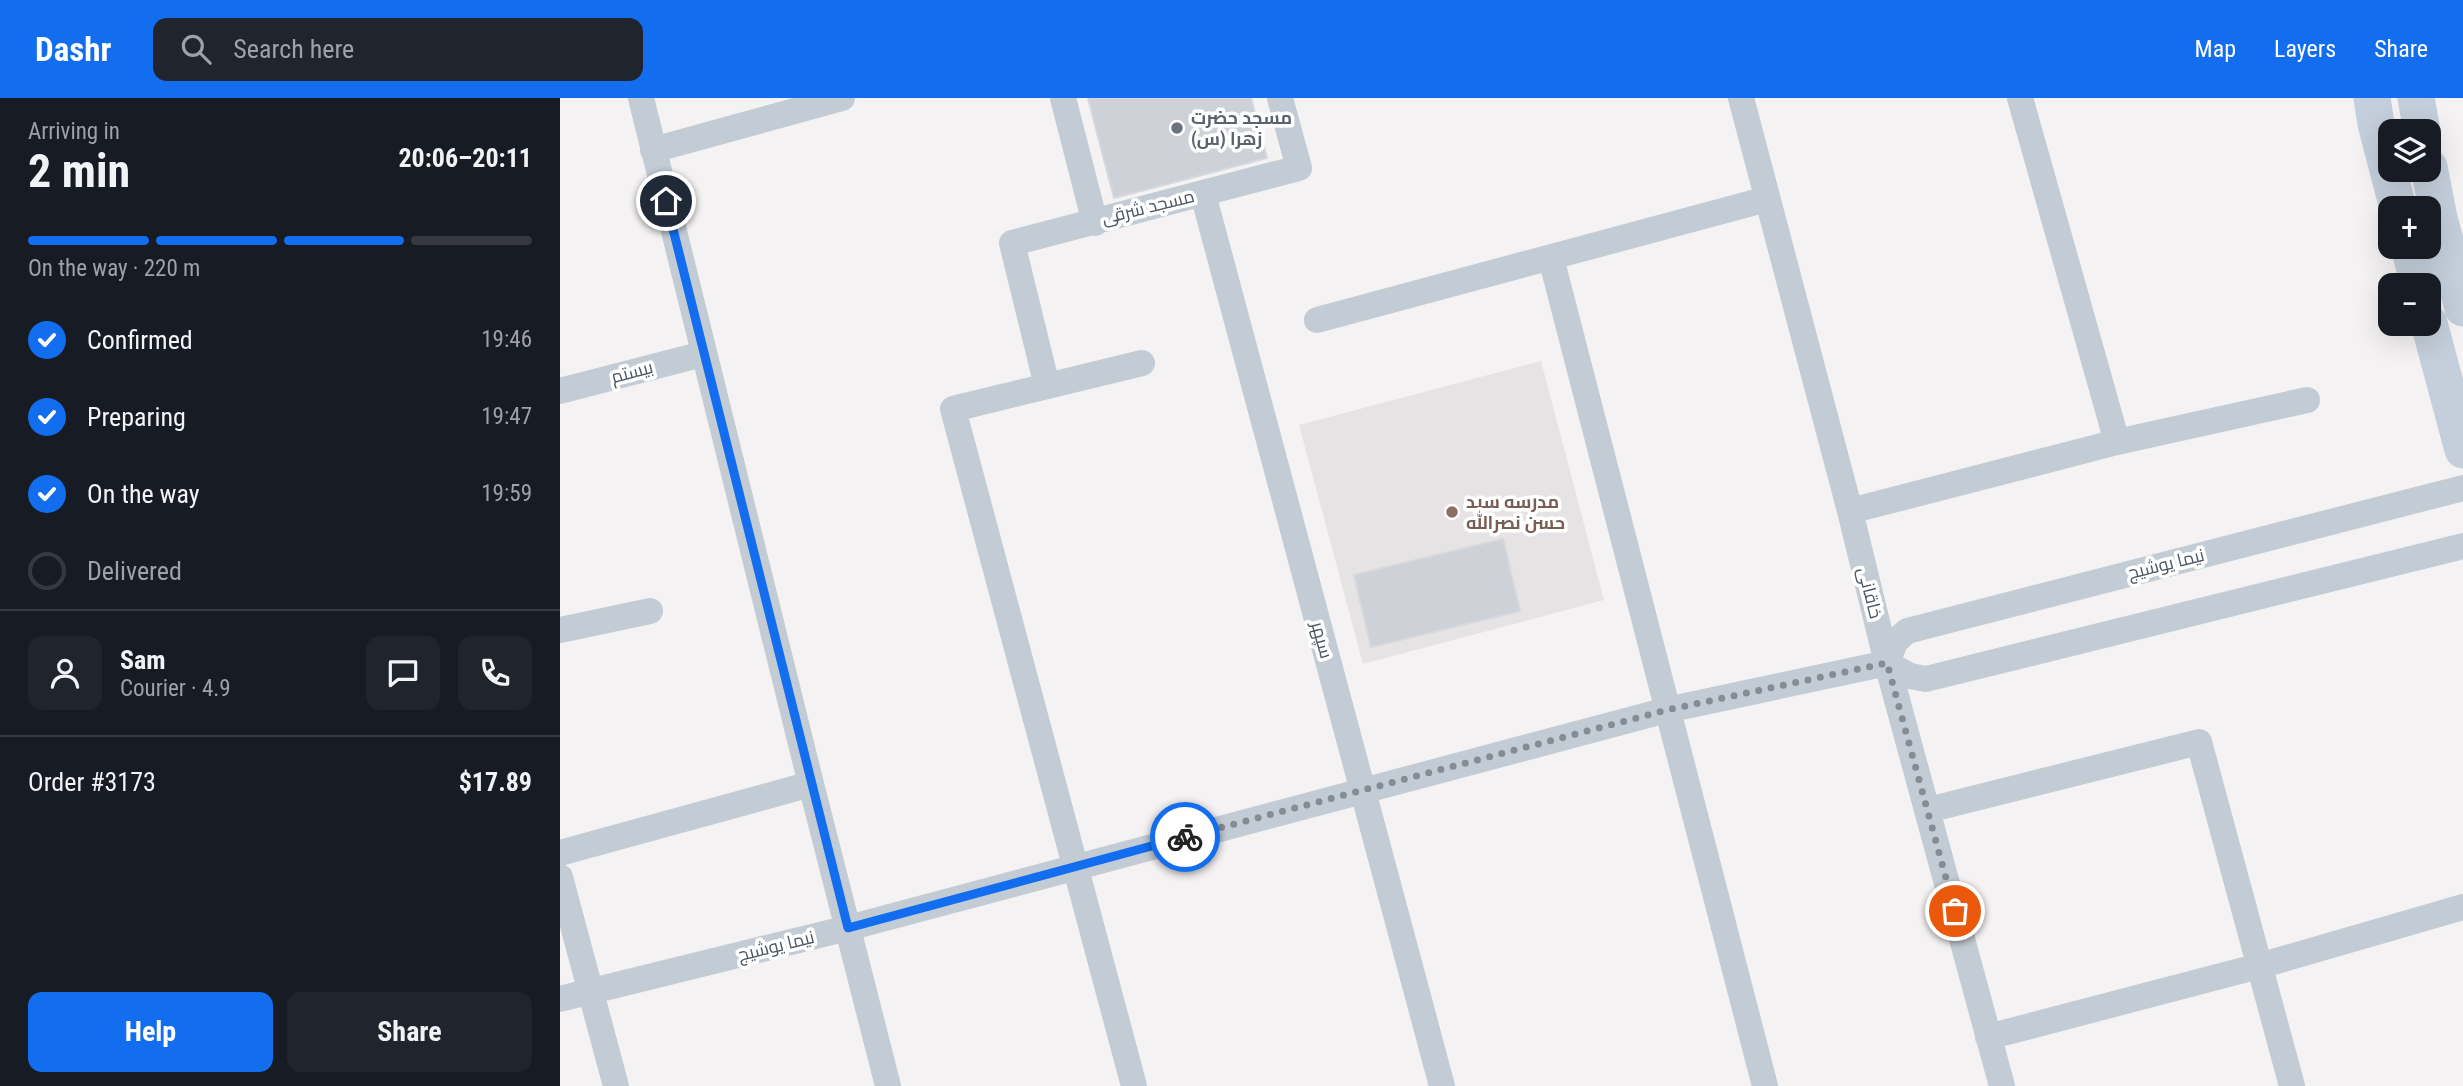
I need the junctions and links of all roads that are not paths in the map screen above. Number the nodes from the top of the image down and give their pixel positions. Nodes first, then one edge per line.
1 (641, 98) edge
2 (842, 98) edge
3 (1063, 98) edge
4 (1280, 98) edge
5 (1741, 98) edge
6 (2020, 98) edge
7 (2372, 98) edge
8 (2416, 98) edge
9 (2420, 119) edge
10 (653, 150) junction
11 (2432, 182) edge
12 (1203, 194) junction
13 (2396, 196) edge
14 (1768, 199) junction
15 (1095, 223) junction
16 (1551, 258) junction
17 (2463, 308) edge
18 (1317, 320) dead end
19 (2432, 336) edge
20 (703, 354) junction
21 (1142, 363) dead end
22 (1048, 386) junction
23 (560, 391) edge
24 (2307, 400) dead end
25 (2117, 442) junction
26 (2463, 450) edge
27 (2463, 488) edge
28 (1850, 511) junction
29 (2463, 546) edge
30 (650, 611) dead end
31 (560, 630) edge
32 (1887, 663) junction
33 (1667, 710) junction
34 (811, 784) junction
35 (1363, 790) junction
36 (1928, 810) junction
37 (560, 853) edge
38 (1075, 866) junction
39 (560, 877) edge
40 (2463, 907) edge
41 (848, 928) junction
42 (2259, 966) junction
43 (592, 992) junction
44 (560, 999) edge
45 (1988, 1037) junction
46 (616, 1086) edge
47 (888, 1086) edge
48 (1134, 1086) edge
49 (1442, 1086) edge
50 (1765, 1086) edge
51 (2003, 1086) edge
52 (2292, 1086) edge

1 - 10 street
2 - 10 street
3 - 15 street, مسجد شرقی
4 - 12 street, مسجد شرقی
5 - 14 street, خاقانی
6 - 25 street
7 - 13 main road
8 - 9 main road
10 - 20 street
11 - 17 main road
12 - 15 street, مسجد شرقی
12 - 35 street, سپهر
14 - 16 street
14 - 28 street, خاقانی
15 - 22 street
16 - 18 street
16 - 33 street
19 - 26 main road
20 - 23 street, بیستم
20 - 34 street
21 - 22 street
22 - 38 street
24 - 25 street
25 - 28 street
27 - 32 street, نیما یوشیج
28 - 32 street, خاقانی
29 - 32 street
30 - 31 street
32 - 33 street, نیما یوشیج
32 - 36 street, خاقانی
33 - 35 street, نیما یوشیج
33 - 50 street
34 - 37 street
34 - 41 street
35 - 38 street, نیما یوشیج
35 - 49 street, سپهر
36 - 42 street
36 - 45 street, خاقانی
38 - 41 street, نیما یوشیج
38 - 48 street
39 - 43 street
40 - 42 street
41 - 43 street, نیما یوشیج
41 - 47 street
42 - 45 street
42 - 52 street
43 - 44 street, نیما یوشیج
43 - 46 street
45 - 51 street, خاقانی

